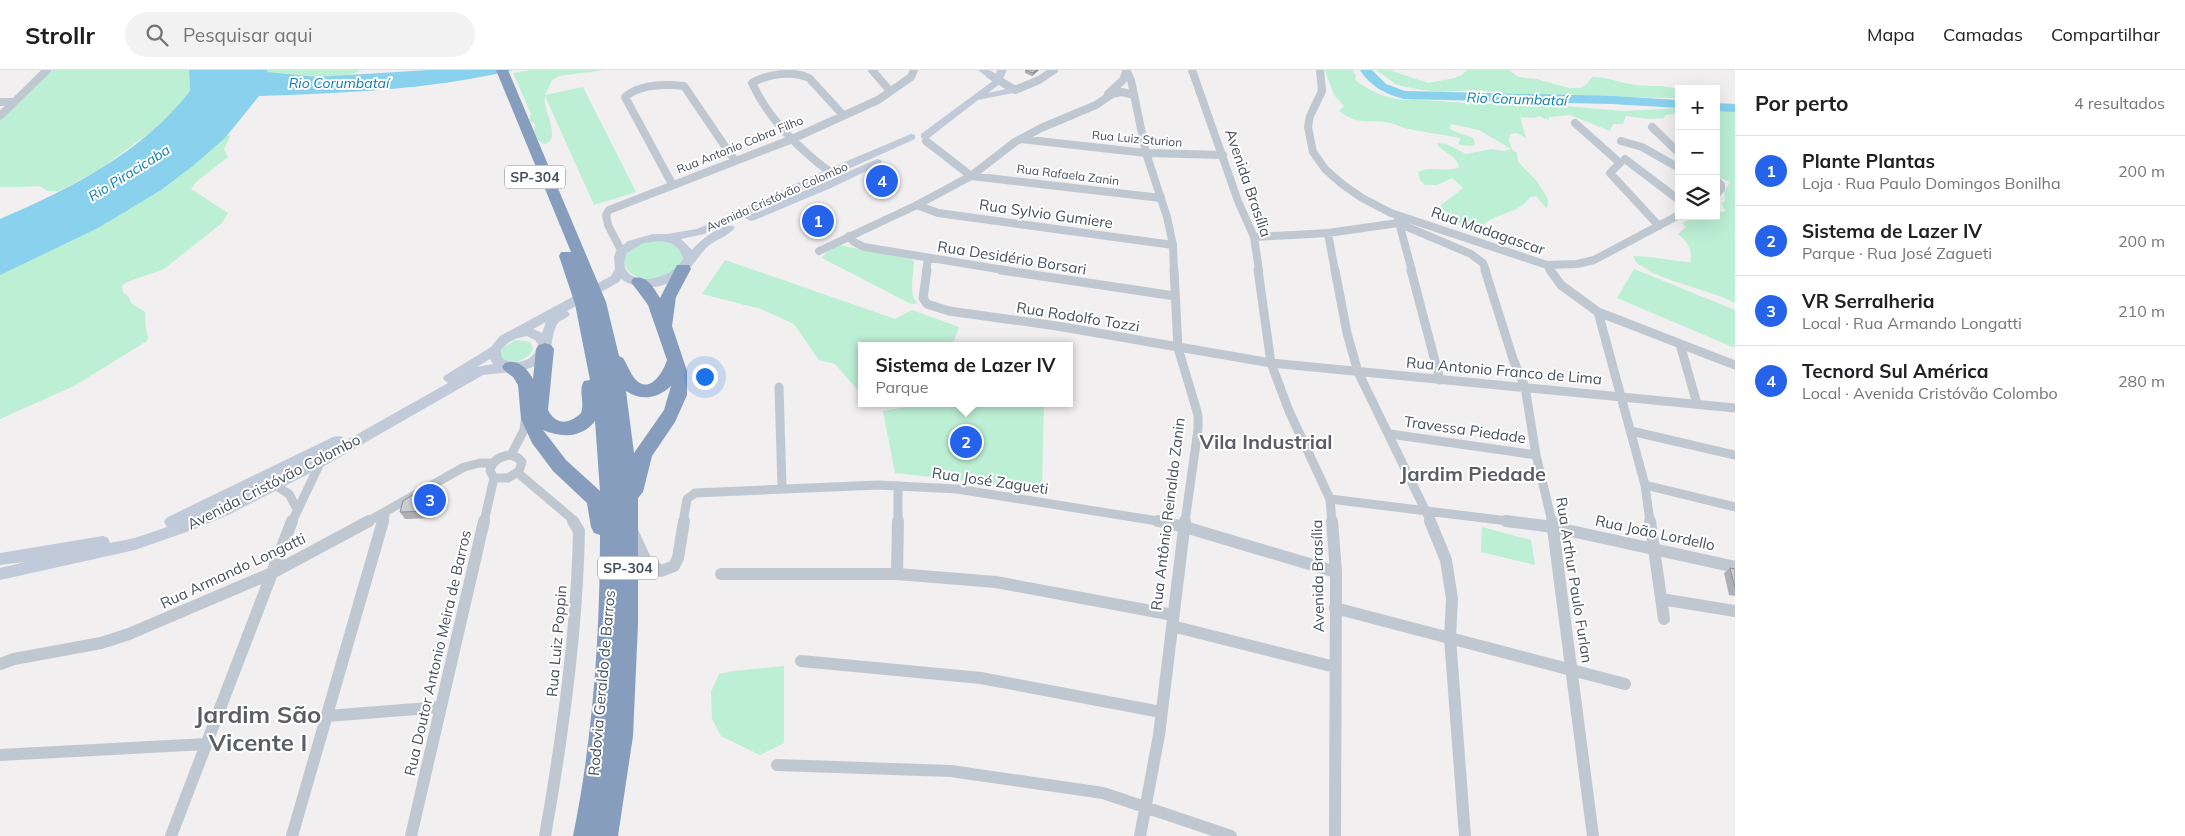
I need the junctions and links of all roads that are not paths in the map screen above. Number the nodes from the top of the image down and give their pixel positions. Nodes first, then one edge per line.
1 (47, 70) edge
2 (491, 70) edge
3 (872, 70) edge
4 (914, 70) edge
5 (1002, 70) edge
6 (1054, 70) edge
7 (1126, 70) edge
8 (1130, 70) edge
9 (1192, 70) edge
10 (1320, 70) edge
11 (991, 74) edge
12 (502, 79) edge
13 (1131, 80) junction
14 (1015, 90) junction
15 (890, 91) junction
16 (1134, 95) junction
17 (1107, 96) junction
18 (977, 98) junction
19 (0, 102) edge
20 (14, 102) junction
21 (4, 108) edge
22 (843, 115) junction
23 (0, 116) edge
24 (1575, 123) dead end
25 (1652, 126) dead end
26 (1041, 128) junction
27 (919, 138) junction
28 (1020, 139) junction
29 (790, 140) junction
30 (1620, 140) dead end
31 (1050, 141) junction
32 (1675, 149) edge
33 (1146, 153) junction
34 (1222, 155) junction
35 (1625, 159) dead end
36 (735, 161) junction
37 (1675, 166) edge
38 (830, 172) junction
39 (971, 176) junction
40 (672, 184) junction
41 (1675, 197) edge
42 (1161, 198) junction
43 (918, 205) junction
44 (1675, 217) edge
45 (1398, 219) junction
46 (1659, 226) junction
47 (1328, 233) junction
48 (849, 236) junction
49 (1254, 237) junction
50 (668, 238) junction
51 (1173, 245) junction
52 (819, 251) dead end
53 (622, 252) junction
54 (928, 259) junction
55 (1547, 265) junction
56 (685, 267) junction
57 (620, 270) junction
58 (636, 281) junction
59 (1175, 296) junction
60 (592, 310) junction
61 (1598, 312) junction
62 (666, 330) junction
63 (514, 334) junction
64 (1680, 344) junction
65 (545, 346) junction
66 (1178, 348) junction
67 (495, 350) junction
68 (676, 360) junction
69 (1271, 362) junction
70 (1735, 365) edge
71 (509, 367) junction
72 (1358, 372) junction
73 (1440, 380) junction
74 (779, 387) dead end
75 (1525, 388) junction
76 (1621, 397) junction
77 (527, 400) junction
78 (1697, 404) junction
79 (1735, 408) edge
80 (1630, 431) junction
81 (1390, 434) junction
82 (511, 455) junction
83 (1536, 455) junction
84 (1735, 455) edge
85 (321, 462) junction
86 (492, 463) junction
87 (518, 474) junction
88 (494, 478) junction
89 (1645, 484) junction
90 (275, 485) junction
91 (898, 486) junction
92 (782, 488) junction
93 (1330, 499) junction
94 (1735, 507) edge
95 (297, 509) junction
96 (1426, 510) junction
97 (386, 512) junction
98 (629, 514) junction
99 (1553, 527) junction
100 (1185, 528) junction
101 (1654, 547) junction
102 (0, 559) edge
103 (1735, 567) edge
104 (1336, 572) junction
105 (272, 573) junction
106 (0, 574) edge
107 (721, 574) dead end
108 (897, 574) junction
109 (1661, 599) junction
110 (1335, 608) junction
111 (1735, 611) edge
112 (1664, 619) dead end
113 (1173, 620) junction
114 (1450, 638) junction
115 (607, 642) junction
116 (802, 661) dead end
117 (0, 664) edge
118 (1335, 667) junction
119 (1573, 670) junction
120 (1625, 684) dead end
121 (441, 707) junction
122 (1161, 712) junction
123 (327, 716) junction
124 (206, 744) junction
125 (0, 755) edge
126 (778, 765) dead end
127 (1145, 806) junction
128 (171, 836) edge
129 (292, 836) edge
130 (411, 836) edge
131 (545, 836) edge
132 (585, 836) edge
133 (606, 836) edge
134 (1140, 836) edge
135 (1231, 836) edge
136 (1335, 836) edge
137 (1466, 836) edge
138 (1594, 836) edge

1 - 20 street
2 - 12 highway, Rodovia Geraldo de Barros / SP-304
3 - 15 street
4 - 15 street, Rua Antonio Cobra Filho
5 - 11 main road, Avenida Cristóvão Colombo
6 - 14 street
7 - 13 street, Rua Antônio Reinaldo Zanin
7 - 17 street
8 - 13 street, Rua Antônio Reinaldo Zanin
9 - 34 street, Avenida Brasília
10 - 45 street
11 - 14 street
11 - 18 main road, Avenida Cristóvão Colombo
11 - 27 main road, Avenida Cristóvão Colombo
12 - 60 highway, Rodovia Geraldo de Barros / SP-304
13 - 16 street, Rua Antônio Reinaldo Zanin
14 - 18 main road
15 - 22 street, Rua Antonio Cobra Filho
16 - 17 street
16 - 33 street, Rua Antônio Reinaldo Zanin
17 - 26 street
18 - 27 main road, Avenida Cristóvão Colombo
19 - 20 street
20 - 21 street
21 - 23 street
22 - 29 street, Rua Antonio Cobra Filho
22 - 29 street
24 - 46 street
25 - 32 street
26 - 28 street
26 - 31 street
27 - 38 main road, Avenida Cristóvão Colombo
27 - 39 street
27 - 56 main road, Avenida Cristóvão Colombo
28 - 31 street, Rua Luiz Sturion
28 - 39 street
29 - 36 street, Rua Antonio Cobra Filho
29 - 38 street
30 - 37 street
31 - 33 street, Rua Luiz Sturion
33 - 34 street, Rua Luiz Sturion
33 - 42 street, Rua Antônio Reinaldo Zanin
34 - 49 street, Avenida Brasília
35 - 41 street
36 - 40 street, Rua Antonio Cobra Filho
36 - 40 street
38 - 50 main road, Avenida Cristóvão Colombo
39 - 42 street, Rua Rafaela Zanin
39 - 43 street
40 - 53 street, Rua Antonio Cobra Filho
42 - 51 street, Rua Antônio Reinaldo Zanin
43 - 48 street
43 - 51 street, Rua Sylvio Gumiere
44 - 46 street, Rua Madagascar
45 - 47 street
45 - 55 street, Rua Madagascar
45 - 73 street
45 - 75 street, Rua Arthur Paulo Furlan
46 - 55 street, Rua Madagascar
47 - 49 street
47 - 72 street
48 - 52 street
48 - 54 street, Rua Desidério Borsari
49 - 69 street, Avenida Brasília
50 - 53 main road
50 - 56 main road
51 - 59 street, Rua Antônio Reinaldo Zanin
53 - 57 main road
54 - 59 street, Rua Desidério Borsari
54 - 66 street, Rua Rodolfo Tozzi
55 - 61 street
56 - 58 main road
56 - 62 highway
57 - 58 main road
57 - 63 main road
58 - 62 highway
58 - 65 main road
59 - 66 street, Rua Antônio Reinaldo Zanin
60 - 65 highway
60 - 68 highway
60 - 98 highway, Rodovia Geraldo de Barros / SP-304
60 - 115 highway, Rodovia Geraldo de Barros / SP-304
61 - 64 street
61 - 76 street
62 - 68 highway
63 - 65 main road
63 - 67 main road
64 - 70 street
64 - 78 street
65 - 71 main road
66 - 69 street, Rua Rodolfo Tozzi
66 - 100 street, Rua Antônio Reinaldo Zanin
67 - 71 main road
67 - 102 main road, Avenida Cristóvão Colombo
68 - 98 highway
69 - 72 street, Rua Antonio Franco de Lima
69 - 93 street, Avenida Brasília
71 - 77 highway
71 - 85 main road, Avenida Cristóvão Colombo
72 - 73 street, Rua Antonio Franco de Lima
72 - 81 street
73 - 75 street, Rua Antonio Franco de Lima
74 - 92 street
75 - 76 street, Rua Antonio Franco de Lima
75 - 83 street, Rua Arthur Paulo Furlan
76 - 78 street, Rua Antonio Franco de Lima
76 - 80 street
77 - 82 street
77 - 115 highway
78 - 79 street, Rua Antonio Franco de Lima
80 - 84 street
80 - 89 street
81 - 83 street, Travessa Piedade
81 - 96 street
82 - 86 street
82 - 87 street
83 - 99 street, Rua Arthur Paulo Furlan
85 - 90 main road, Avenida Cristóvão Colombo
85 - 95 street
86 - 88 street
86 - 97 street, Rua Armando Longatti
87 - 88 street
87 - 131 street, Rua Luiz Poppin
88 - 121 street, Rua Doutor Antonio Meira de Barros
89 - 94 street
89 - 101 street
90 - 95 street
90 - 106 main road, Avenida Cristóvão Colombo
91 - 92 street, Rua José Zagueti
91 - 100 street, Rua José Zagueti
91 - 108 street
92 - 98 street, Rua José Zagueti
93 - 96 street, Rua João Lordello
93 - 104 street, Avenida Brasília
95 - 105 street
96 - 99 street, Rua João Lordello
96 - 114 street
97 - 105 street, Rua Armando Longatti
97 - 123 street
98 - 133 highway, Rodovia Geraldo de Barros / SP-304
99 - 101 street, Rua João Lordello
99 - 119 street, Rua Arthur Paulo Furlan
100 - 104 street, Rua José Zagueti
100 - 113 street, Rua Antônio Reinaldo Zanin
101 - 103 street, Rua João Lordello
101 - 109 street
104 - 110 street, Avenida Brasília
105 - 117 street, Rua Armando Longatti
105 - 124 street
107 - 108 street
108 - 113 street
109 - 111 street
109 - 112 street
110 - 114 street
110 - 118 street, Avenida Brasília
113 - 118 street
113 - 122 street, Rua Antônio Reinaldo Zanin
114 - 119 street
114 - 137 street
115 - 132 highway, Rodovia Geraldo de Barros / SP-304
116 - 122 street
118 - 136 street, Avenida Brasília
119 - 120 street
119 - 138 street, Rua Arthur Paulo Furlan
121 - 123 street
121 - 130 street, Rua Doutor Antonio Meira de Barros
122 - 127 street, Rua Antônio Reinaldo Zanin
123 - 129 street
124 - 125 street
124 - 128 street
126 - 127 street
127 - 134 street, Rua Antônio Reinaldo Zanin
127 - 135 street

